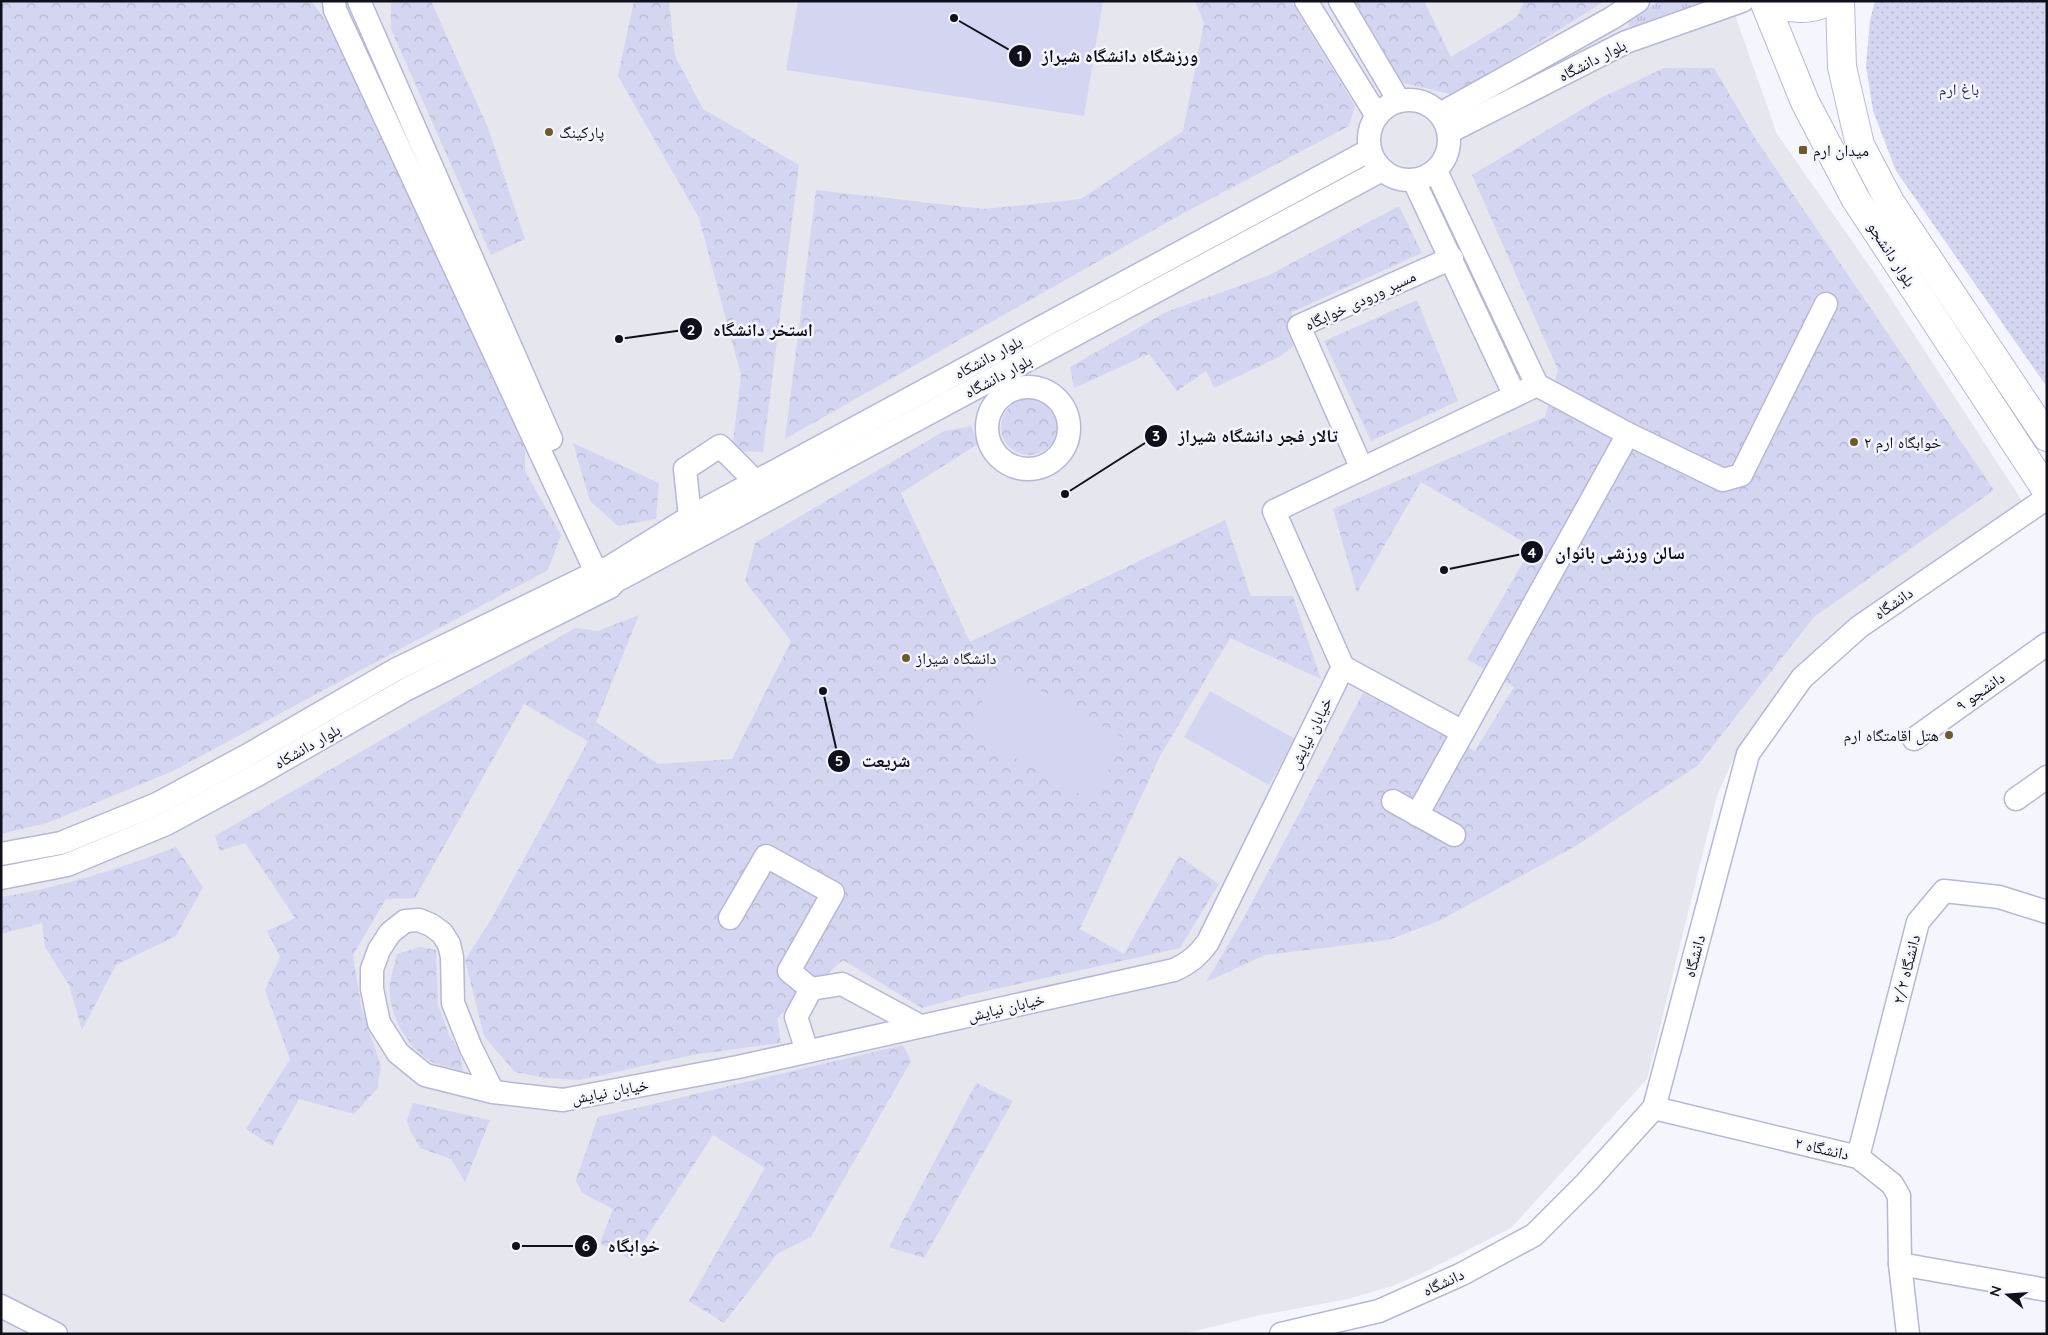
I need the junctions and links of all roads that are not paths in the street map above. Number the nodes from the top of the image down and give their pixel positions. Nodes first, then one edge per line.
1 (334, 1) edge
2 (359, 1) edge
3 (1306, 1) edge
4 (1340, 1) edge
5 (1638, 1) edge
6 (1742, 1) edge
7 (1764, 1) edge
8 (1768, 1) edge
9 (1830, 1) edge
10 (1840, 1) edge
11 (1612, 18) junction
12 (1626, 42) junction
13 (1399, 101) junction
14 (1377, 116) junction
15 (1444, 123) junction
16 (1370, 150) junction
17 (1382, 170) junction
18 (1436, 171) junction
19 (1414, 180) junction
20 (1452, 258) junction
21 (1826, 304) dead end
22 (1537, 385) junction
23 (1514, 394) junction
24 (1628, 434) junction
25 (2047, 437) edge
26 (1362, 469) junction
27 (756, 482) junction
28 (2047, 491) edge
29 (2047, 498) edge
30 (569, 499) junction
31 (690, 517) junction
32 (604, 575) junction
33 (2047, 644) edge
34 (1343, 667) junction
35 (1463, 732) junction
36 (1914, 739) dead end
37 (2047, 777) edge
38 (2016, 799) dead end
39 (1393, 801) dead end
40 (1417, 814) junction
41 (1454, 835) dead end
42 (1, 854) edge
43 (1, 878) edge
44 (2047, 912) edge
45 (730, 918) dead end
46 (810, 989) junction
47 (920, 1026) junction
48 (807, 1051) junction
49 (493, 1092) junction
50 (1654, 1108) junction
51 (1858, 1157) junction
52 (1900, 1264) junction
53 (2047, 1290) edge
54 (1, 1306) edge
55 (56, 1334) edge
56 (1281, 1334) edge
57 (1908, 1334) edge

1 - 30 street
2 - 30 street
3 - 14 street
4 - 13 street
5 - 11 street, بلوار دانشگاه
6 - 12 street, بلوار دانشگاه
7 - 28 main road, بلوار دانشجو
8 - 9 main road
10 - 25 main road, بلوار دانشجو
11 - 12 street
11 - 15 street, بلوار دانشگاه
12 - 15 street, بلوار دانشگاه
13 - 14 street
13 - 15 street
14 - 16 street
15 - 18 street
16 - 17 street
16 - 27 street, بلوار دانشکاه
17 - 19 street
17 - 32 street, بلوار دانشگاه
18 - 19 street
18 - 22 street
19 - 20 street
20 - 23 street
20 - 26 street, مسیر ورودی خوابگاه
21 - 24 street
22 - 23 street
22 - 24 street
23 - 26 street
24 - 35 street
26 - 34 street
27 - 31 street, بلوار دانشکاه
27 - 31 street
29 - 50 street, دانشگاه
30 - 32 street
31 - 32 street, بلوار دانشکاه
32 - 42 street, بلوار دانشکاه
32 - 43 street, بلوار دانشکاه
33 - 36 street, ۹ دانشجو
34 - 35 street
34 - 47 street, خیابان نیایش
35 - 40 street
37 - 38 street
39 - 40 street
40 - 41 street
44 - 51 street, ۲/۲ دانشگاه
45 - 46 street
46 - 47 street
46 - 48 street
47 - 48 street, خیابان نیایش
48 - 49 street, خیابان نیایش
49 - 49 street, خیابان نیایش
50 - 51 street, ۲ دانشگاه
50 - 56 street, دانشگاه
51 - 52 street, ۲ دانشگاه
52 - 53 street
52 - 57 street, ۲ دانشگاه
54 - 55 street

